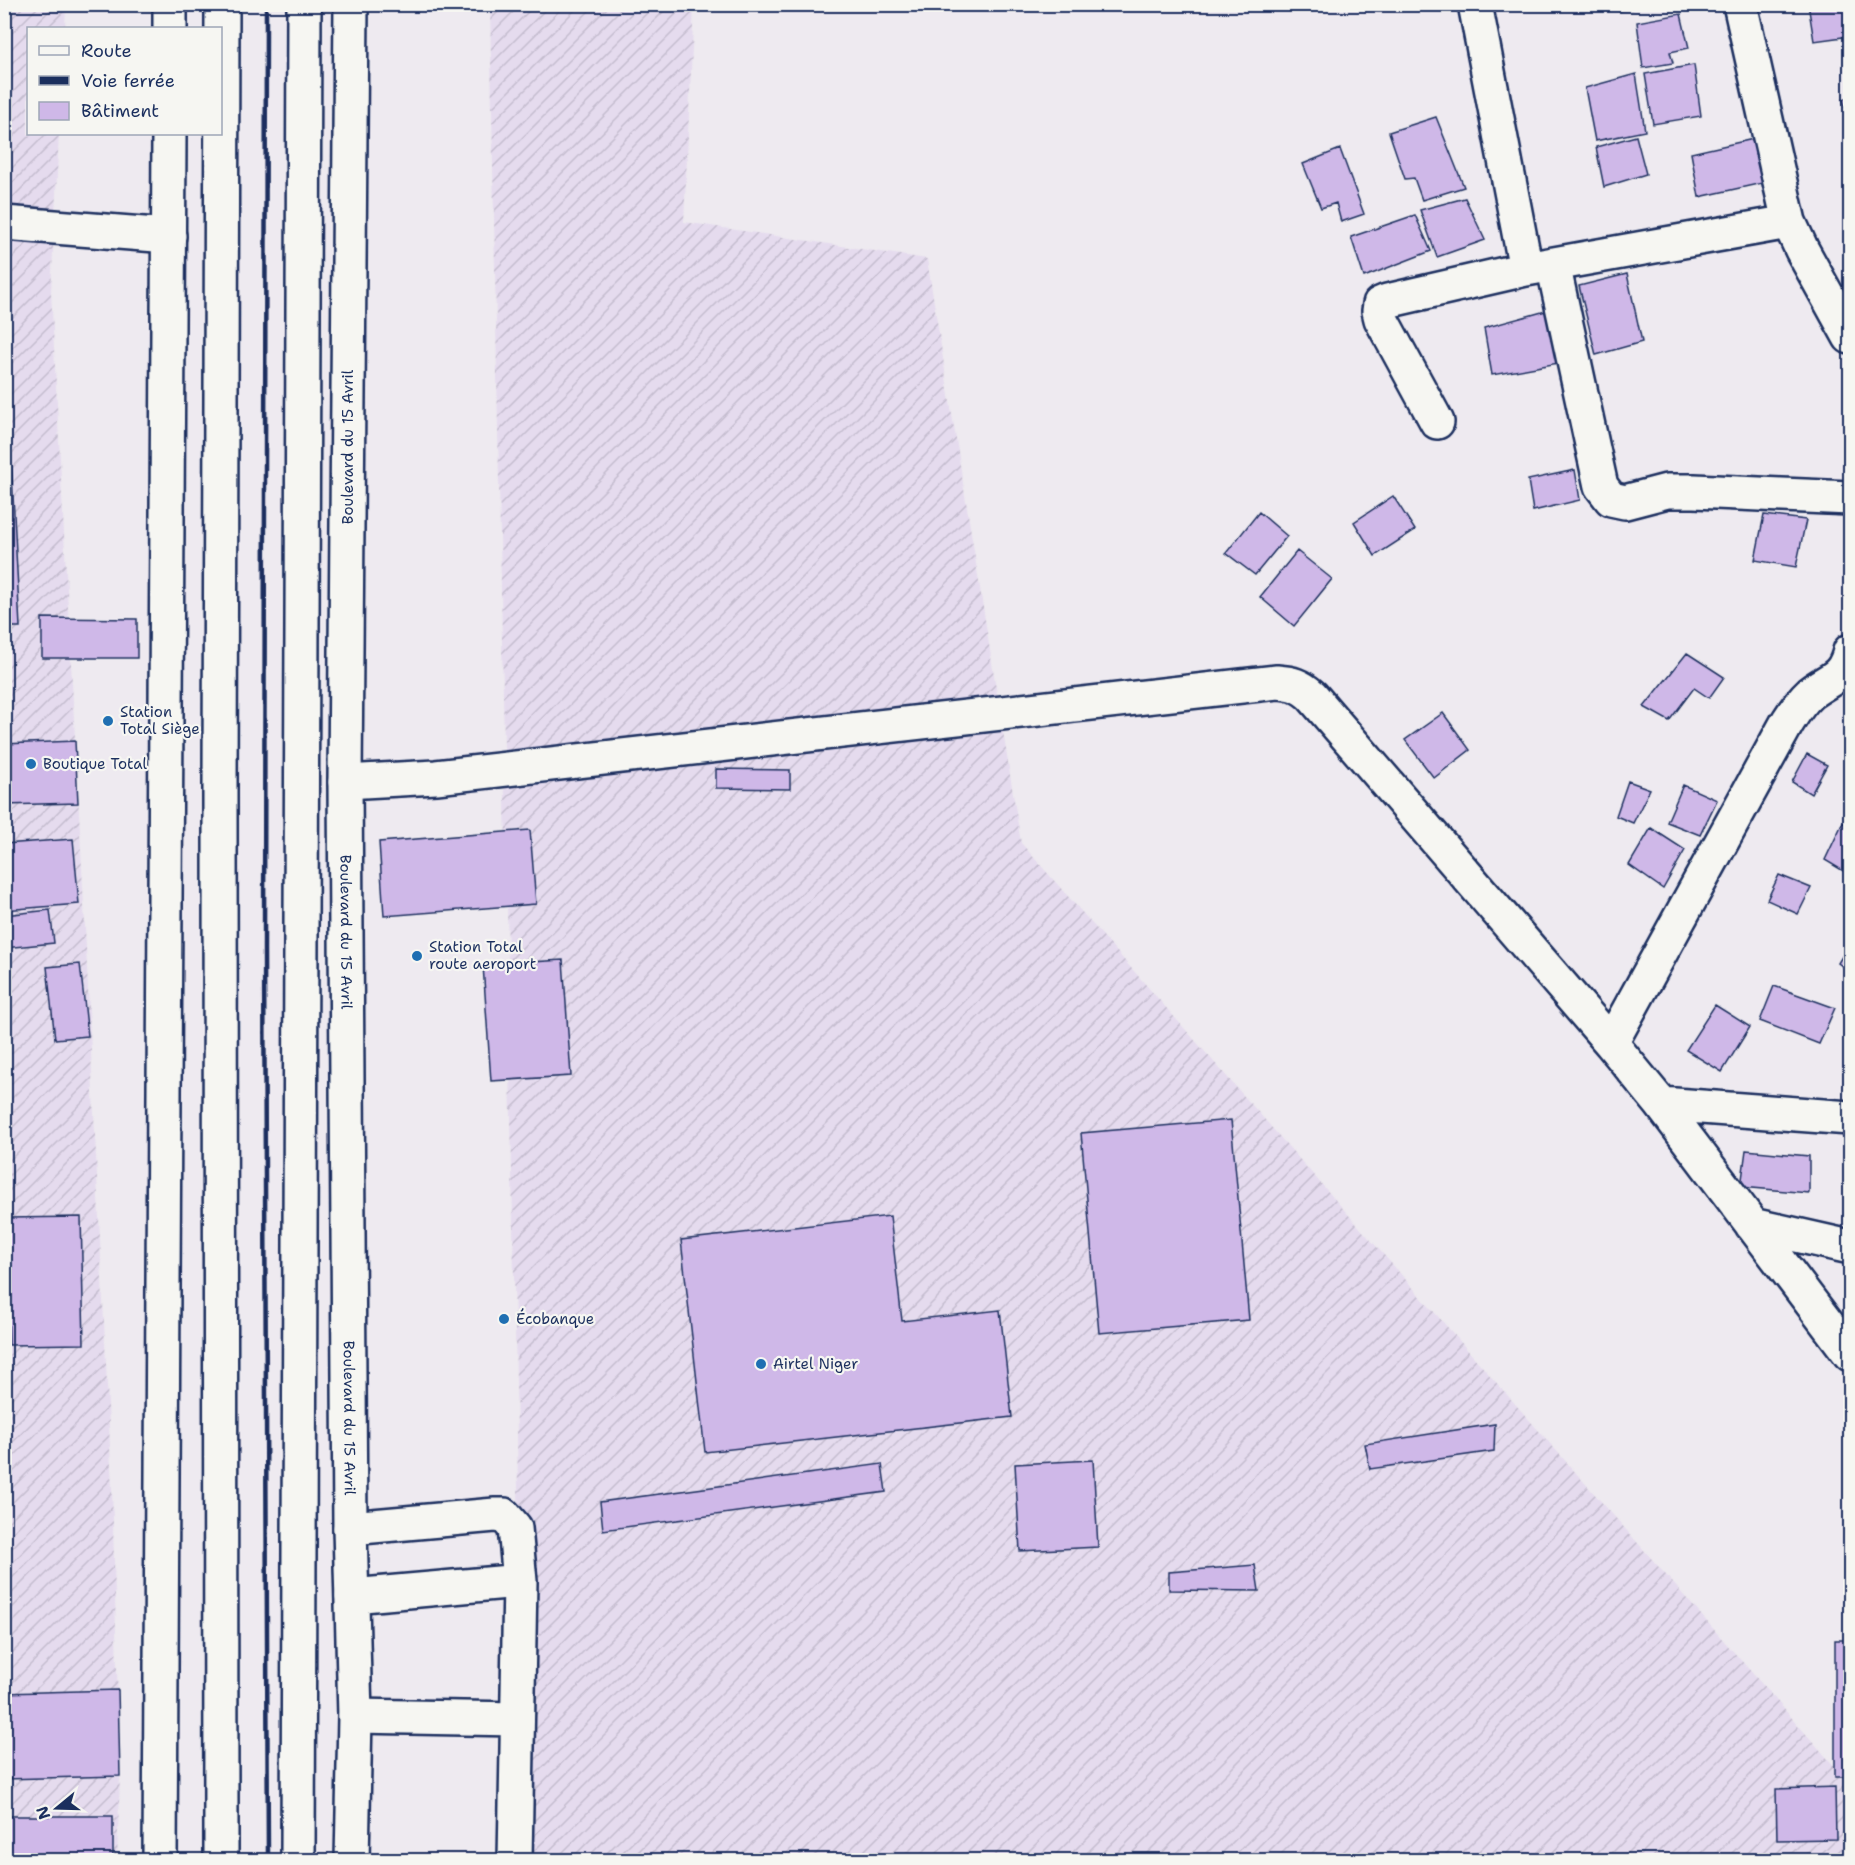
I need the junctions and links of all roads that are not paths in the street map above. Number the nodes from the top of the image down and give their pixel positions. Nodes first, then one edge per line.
1 (170, 4) edge
2 (222, 4) edge
3 (304, 4) edge
4 (351, 4) edge
5 (1475, 4) edge
6 (1740, 4) edge
7 (170, 27) edge
8 (222, 27) edge
9 (169, 135) edge
10 (222, 135) edge
11 (1789, 222) junction
12 (4, 223) edge
13 (169, 236) junction
14 (1540, 267) junction
15 (1840, 293) edge
16 (1851, 337) edge
17 (1437, 422) dead end
18 (1851, 498) edge
19 (1851, 651) edge
20 (345, 782) junction
21 (1611, 1043) junction
22 (1660, 1104) junction
23 (1851, 1118) edge
24 (1752, 1225) junction
25 (1851, 1248) edge
26 (1851, 1354) edge
27 (350, 1528) junction
28 (520, 1581) junction
29 (352, 1596) junction
30 (354, 1716) junction
31 (517, 1719) junction
32 (160, 1860) edge
33 (221, 1860) edge
34 (298, 1860) edge
35 (352, 1860) edge
36 (515, 1860) edge

1 - 7 main road
2 - 8 main road
3 - 34 main road
4 - 20 main road, Boulevard du 15 Avril
5 - 14 main road
6 - 11 main road
9 - 13 main road
10 - 33 main road
11 - 14 main road
11 - 15 main road
12 - 13 main road
13 - 32 main road
14 - 17 main road
14 - 18 main road
15 - 16 main road
19 - 21 main road
20 - 21 main road
20 - 27 main road, Boulevard du 15 Avril
21 - 22 main road
22 - 23 main road
22 - 24 main road
24 - 25 main road
24 - 26 main road
27 - 28 main road
27 - 29 main road, Boulevard du 15 Avril
28 - 29 main road
28 - 31 main road
29 - 30 main road, Boulevard du 15 Avril
30 - 31 main road
30 - 35 main road, Boulevard du 15 Avril
31 - 36 main road

